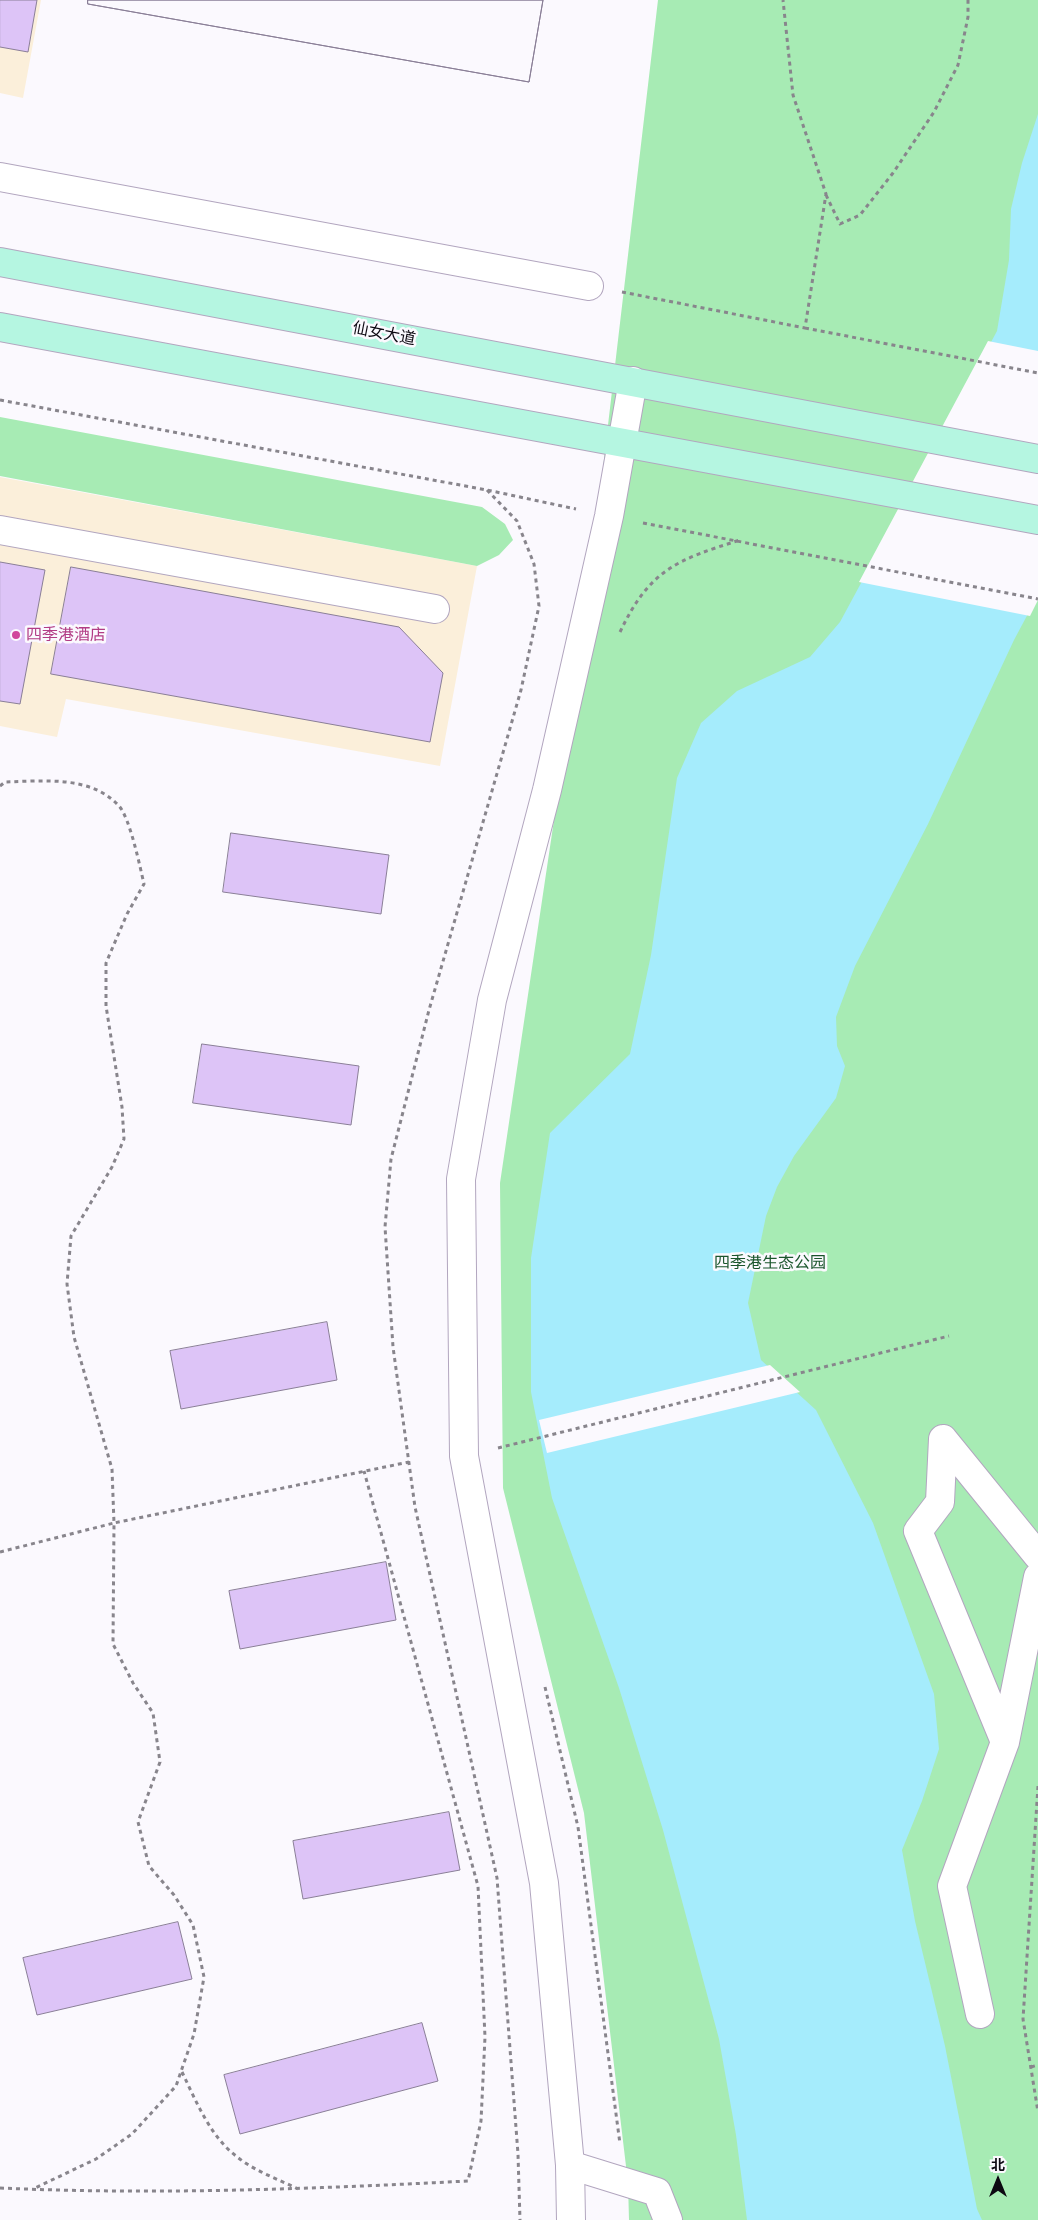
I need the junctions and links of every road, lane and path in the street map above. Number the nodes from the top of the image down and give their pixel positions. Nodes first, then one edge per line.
1 (783, 0) edge
2 (968, 0) edge
3 (0, 177) edge
4 (826, 194) junction
5 (0, 262) edge
6 (589, 286) joint
7 (0, 327) edge
8 (805, 328) junction
9 (1038, 373) edge
10 (633, 381) junction
11 (0, 400) edge
12 (621, 443) junction
13 (1038, 459) edge
14 (609, 516) junction
15 (1038, 520) edge
16 (0, 530) edge
17 (740, 540) junction
18 (1038, 599) edge
19 (435, 610) dead end
20 (618, 640) dead end
21 (0, 786) edge
22 (949, 1336) dead end
23 (496, 1439) dead end
24 (496, 1449) junction
25 (497, 1457) dead end
26 (408, 1462) dead end
27 (364, 1471) junction
28 (114, 1523) junction
29 (1035, 1544) edge
30 (0, 1552) edge
31 (1038, 1577) edge
32 (543, 1679) dead end
33 (1004, 1742) junction
34 (1038, 1786) edge
35 (980, 2014) dead end
36 (1038, 2065) edge
37 (1031, 2067) junction
38 (182, 2072) junction
39 (1038, 2112) edge
40 (570, 2165) junction
41 (622, 2181) junction
42 (0, 2188) edge
43 (32, 2190) junction
44 (301, 2190) junction
45 (572, 2220) edge
46 (668, 2220) edge

1 - 4 path
2 - 4 path
3 - 6 street
4 - 8 path
5 - 10 main road, 仙女大道
6 - 8 path
7 - 12 main road
8 - 9 path
10 - 12 street
10 - 13 main road, 仙女大道
11 - 14 path
12 - 14 street
12 - 15 main road
14 - 17 path
14 - 40 street
16 - 19 street
17 - 18 path
17 - 20 path
21 - 28 path
22 - 24 path
23 - 24 path
24 - 25 path
26 - 27 path
27 - 28 path
27 - 44 path
28 - 30 path
28 - 38 path
29 - 33 street
31 - 33 street
32 - 41 path
33 - 35 street
34 - 37 path
36 - 37 path
37 - 39 path
38 - 43 path
38 - 44 path
40 - 41 street
40 - 45 street
41 - 46 street
42 - 43 path
43 - 44 path

